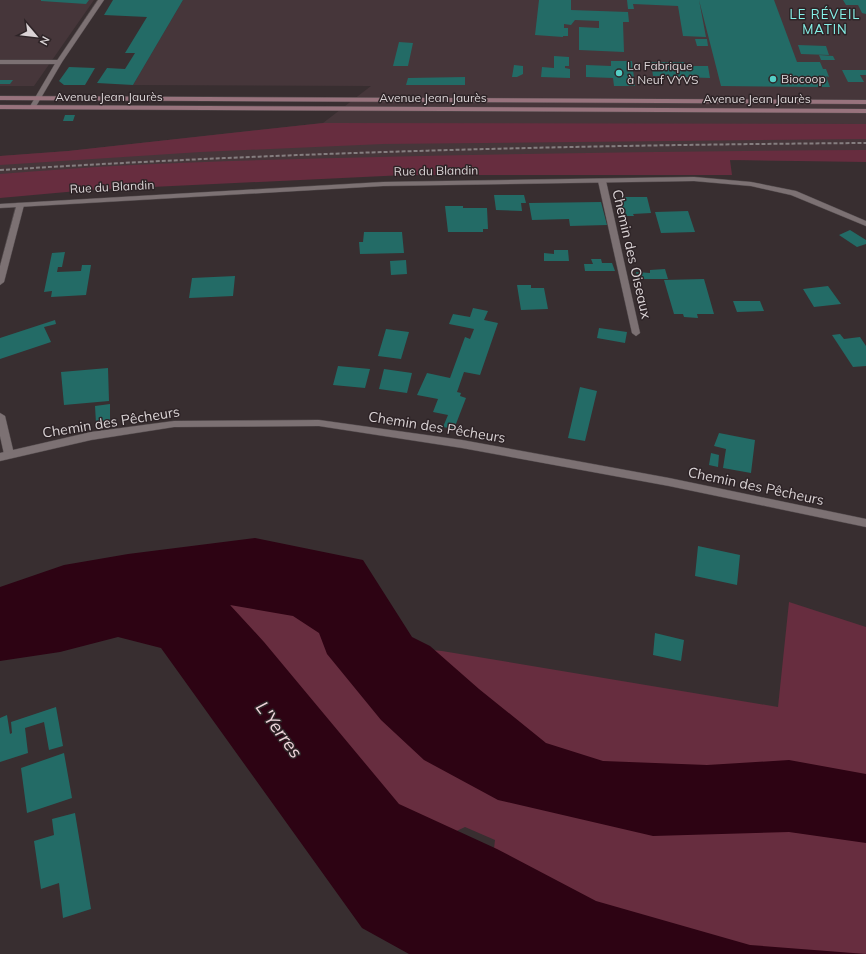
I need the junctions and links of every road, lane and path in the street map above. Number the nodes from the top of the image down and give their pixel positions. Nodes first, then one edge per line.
1 (101, 0) edge
2 (0, 62) edge
3 (59, 62) junction
4 (0, 98) edge
5 (37, 98) junction
6 (535, 100) junction
7 (866, 102) edge
8 (0, 107) edge
9 (32, 108) junction
10 (537, 110) junction
11 (866, 111) edge
12 (602, 181) junction
13 (20, 205) junction
14 (0, 206) edge
15 (866, 224) edge
16 (0, 282) edge
17 (636, 333) dead end
18 (0, 416) edge
19 (5, 455) edge
20 (866, 523) edge

1 - 3 street
2 - 3 street
3 - 5 street
4 - 5 main road
5 - 6 main road
5 - 9 street
6 - 7 main road
6 - 10 street
8 - 9 main road, Avenue Jean Jaurès
9 - 10 main road, Avenue Jean Jaurès
10 - 11 main road, Avenue Jean Jaurès
12 - 13 street, Rue du Blandin
12 - 15 street, Rue du Blandin
12 - 17 street, Chemin des Oiseaux
13 - 14 street, Rue du Blandin
13 - 16 street
18 - 19 street
19 - 20 street, Chemin des Pêcheurs

